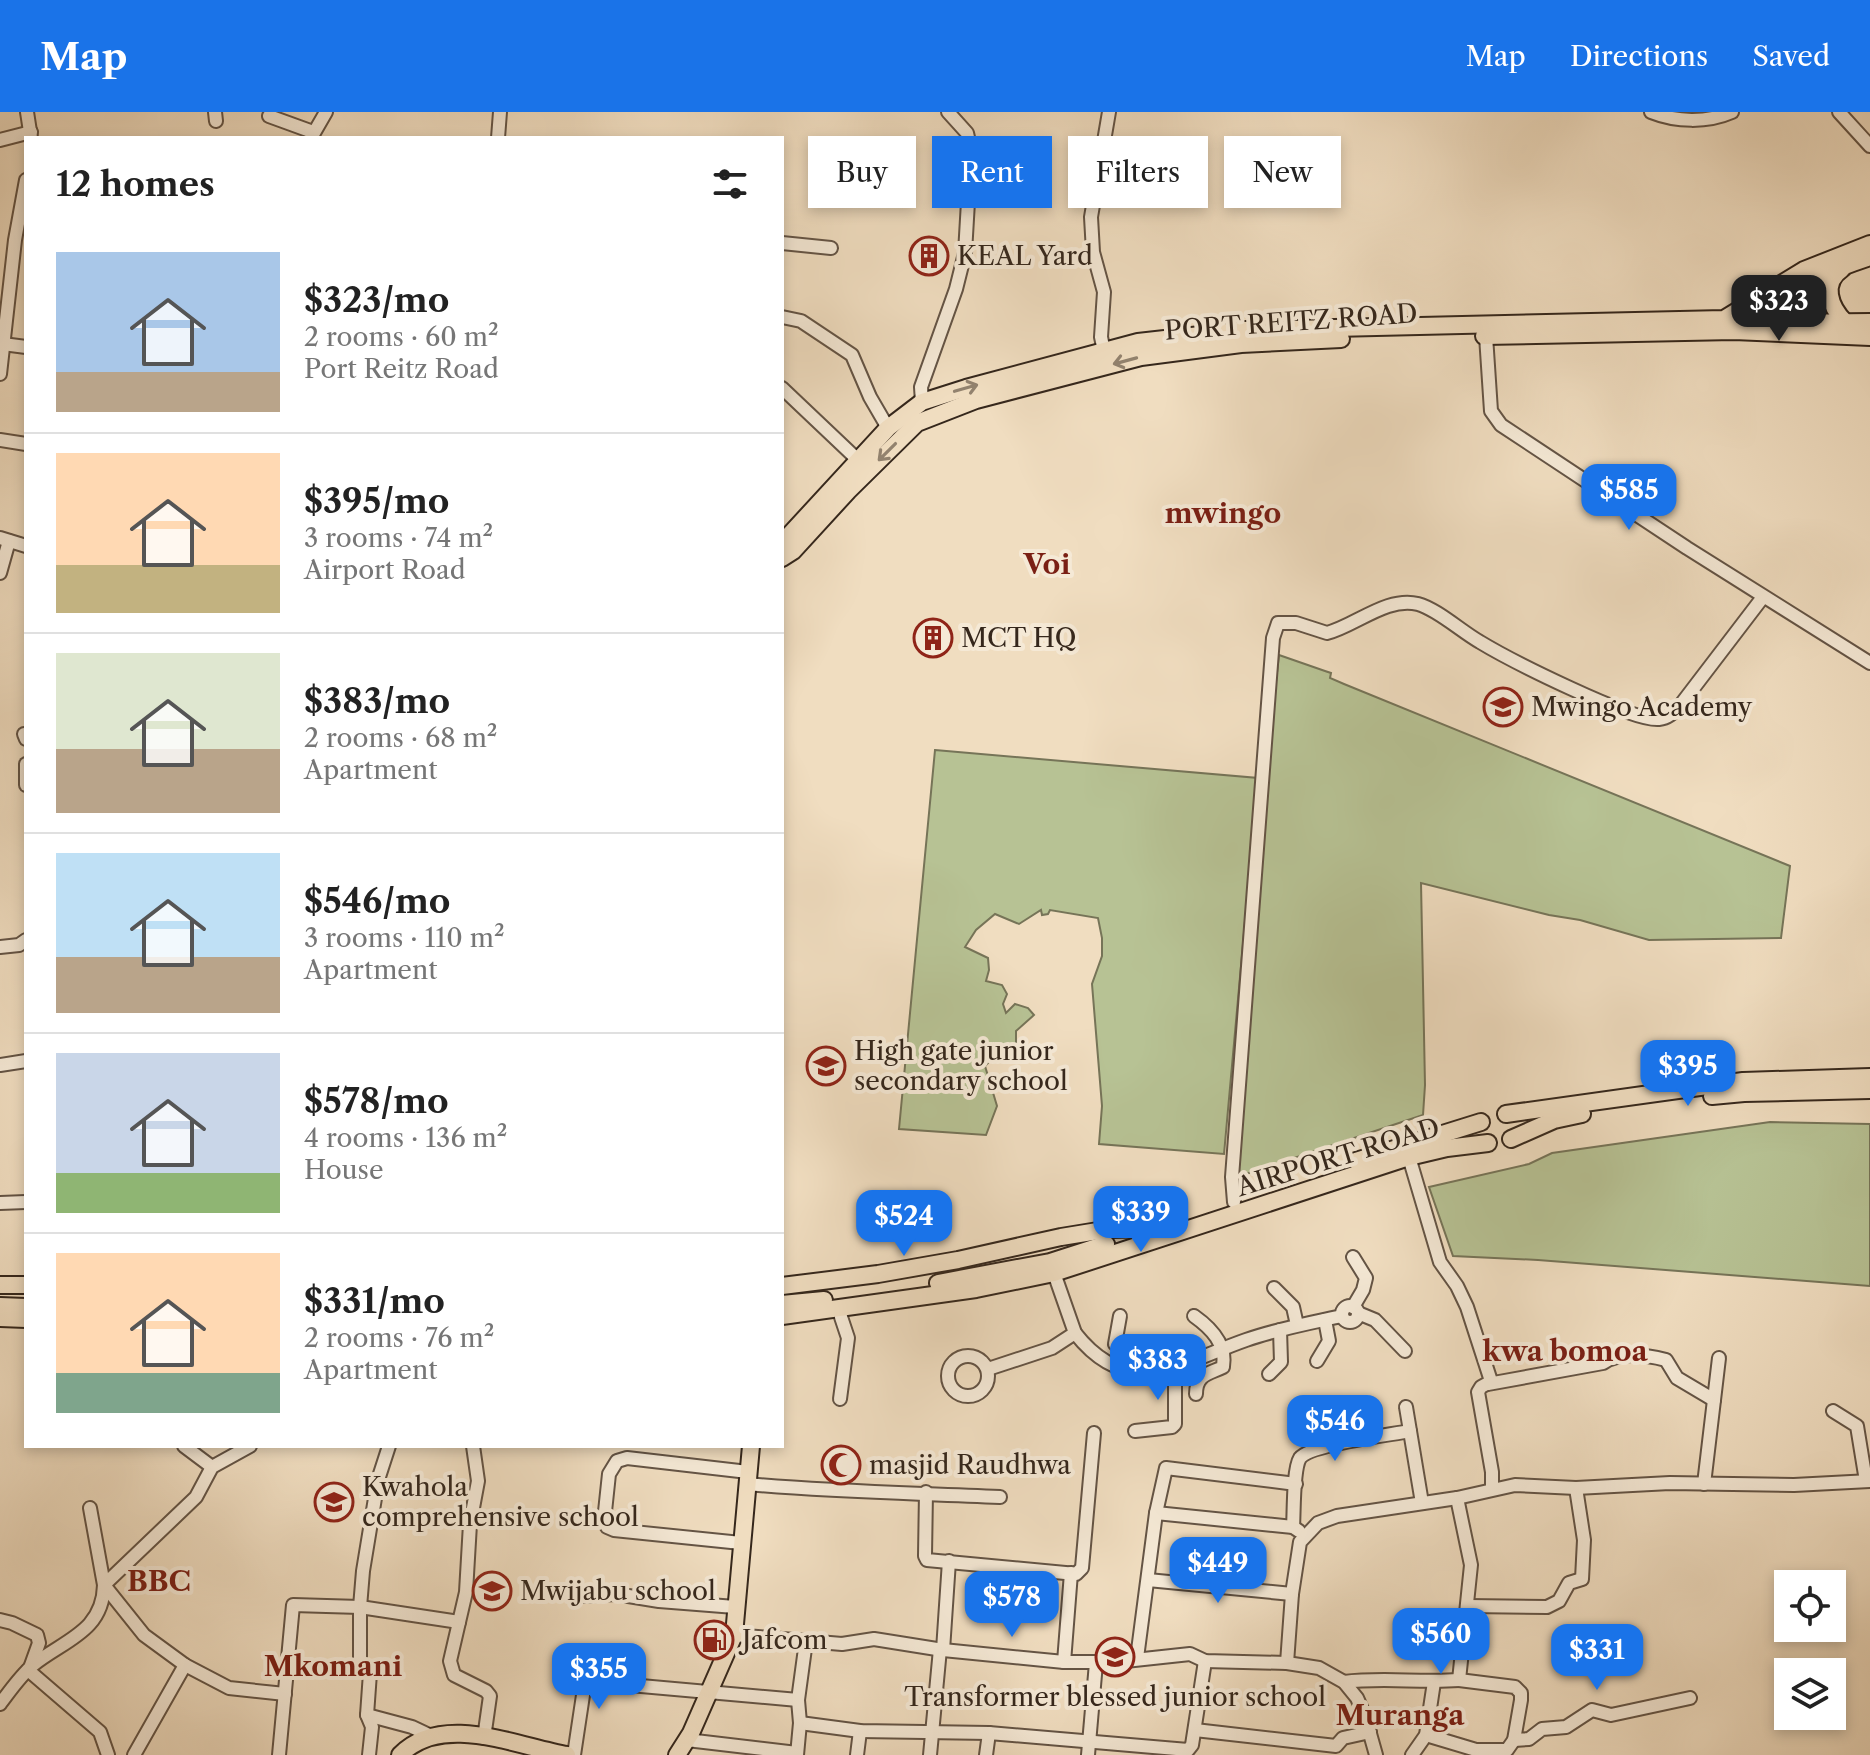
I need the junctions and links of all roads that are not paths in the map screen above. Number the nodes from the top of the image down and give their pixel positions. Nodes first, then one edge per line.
1 (27, 112) edge
2 (326, 112) edge
3 (500, 112) edge
4 (948, 112) edge
5 (1109, 112) edge
6 (1651, 112) edge
7 (1732, 112) edge
8 (1839, 112) edge
9 (269, 116) dead end
10 (31, 135) edge
11 (312, 135) edge
12 (24, 136) edge
13 (498, 136) edge
14 (0, 140) edge
15 (1870, 146) edge
16 (24, 191) edge
17 (784, 243) edge
18 (1870, 244) edge
19 (831, 248) dead end
20 (1870, 257) edge
21 (1850, 264) junction
22 (1803, 277) junction
23 (784, 317) edge
24 (1845, 322) junction
25 (1870, 322) edge
26 (1816, 323) junction
27 (1734, 324) junction
28 (1486, 336) junction
29 (1870, 337) edge
30 (3, 344) junction
31 (24, 347) edge
32 (1104, 351) junction
33 (0, 374) edge
34 (784, 390) edge
35 (922, 402) junction
36 (888, 428) junction
37 (0, 440) edge
38 (24, 444) edge
39 (859, 461) junction
40 (5, 539) edge
41 (784, 541) edge
42 (24, 545) edge
43 (784, 557) edge
44 (0, 573) edge
45 (1763, 597) junction
46 (1870, 663) edge
47 (24, 941) edge
48 (0, 947) edge
49 (24, 1061) edge
50 (0, 1065) edge
51 (1870, 1077) edge
52 (1870, 1090) edge
53 (1506, 1114) junction
54 (1481, 1122) junction
55 (1511, 1139) junction
56 (1488, 1143) junction
57 (1409, 1157) junction
58 (24, 1202) edge
59 (1234, 1202) junction
60 (0, 1203) edge
61 (1157, 1228) junction
62 (1044, 1242) junction
63 (1353, 1257) dead end
64 (1054, 1273) junction
65 (0, 1285) edge
66 (24, 1285) edge
67 (784, 1286) edge
68 (1274, 1288) dead end
69 (0, 1295) edge
70 (784, 1295) edge
71 (24, 1296) edge
72 (874, 1303) junction
73 (784, 1304) edge
74 (0, 1306) edge
75 (24, 1307) edge
76 (1355, 1310) junction
77 (784, 1316) edge
78 (1120, 1316) dead end
79 (1194, 1316) dead end
80 (841, 1317) junction
81 (0, 1318) edge
82 (24, 1319) edge
83 (1325, 1320) junction
84 (1297, 1325) junction
85 (784, 1326) edge
86 (1280, 1330) junction
87 (1075, 1333) junction
88 (1223, 1348) junction
89 (1405, 1351) dead end
90 (1719, 1358) dead end
91 (1317, 1361) dead end
92 (1175, 1368) junction
93 (988, 1369) dead end
94 (1132, 1372) junction
95 (1269, 1374) dead end
96 (1488, 1384) junction
97 (1196, 1394) dead end
98 (840, 1399) dead end
99 (1714, 1400) junction
100 (1406, 1407) dead end
101 (1833, 1411) dead end
102 (1135, 1431) dead end
103 (1410, 1431) junction
104 (1094, 1433) dead end
105 (185, 1448) edge
106 (246, 1448) edge
107 (388, 1448) edge
108 (473, 1448) edge
109 (751, 1448) edge
110 (627, 1452) edge
111 (212, 1467) junction
112 (748, 1478) junction
113 (1868, 1481) edge
114 (1296, 1484) junction
115 (1704, 1484) junction
116 (1576, 1488) junction
117 (1492, 1489) junction
118 (926, 1492) junction
119 (1000, 1497) dead end
120 (1457, 1498) junction
121 (1422, 1503) junction
122 (90, 1508) dead end
123 (1156, 1513) junction
124 (1293, 1527) junction
125 (1305, 1535) junction
126 (741, 1543) junction
127 (949, 1561) junction
128 (1071, 1573) junction
129 (1148, 1580) junction
130 (104, 1585) junction
131 (1292, 1594) junction
132 (581, 1596) dead end
133 (1468, 1606) junction
134 (360, 1607) junction
135 (735, 1607) junction
136 (0, 1620) edge
137 (459, 1622) junction
138 (734, 1635) junction
139 (806, 1641) junction
140 (941, 1649) junction
141 (1137, 1658) junction
142 (1205, 1661) junction
143 (588, 1662) dead end
144 (1064, 1662) junction
145 (1096, 1663) junction
146 (1287, 1663) junction
147 (185, 1665) junction
148 (29, 1669) junction
149 (1459, 1680) junction
150 (585, 1681) junction
151 (1344, 1682) junction
152 (1434, 1682) junction
153 (707, 1690) junction
154 (285, 1694) junction
155 (1690, 1698) dead end
156 (798, 1700) junction
157 (0, 1704) edge
158 (367, 1715) junction
159 (800, 1723) junction
160 (1195, 1730) junction
161 (860, 1731) junction
162 (932, 1731) junction
163 (1370, 1732) junction
164 (989, 1733) junction
165 (1426, 1735) junction
166 (431, 1736) junction
167 (484, 1738) junction
168 (687, 1740) junction
169 (1514, 1740) junction
170 (1088, 1748) edge
171 (797, 1754) edge
172 (108, 1755) edge
173 (134, 1755) edge
174 (279, 1755) edge
175 (369, 1755) edge
176 (400, 1755) edge
177 (567, 1755) edge
178 (574, 1755) edge
179 (677, 1755) edge
180 (857, 1755) edge
181 (930, 1755) edge
182 (986, 1755) edge
183 (1376, 1755) edge
184 (1412, 1755) edge

1 - 10 street
2 - 11 street
3 - 13 street
4 - 35 street
5 - 32 street
6 - 7 street
8 - 15 street
9 - 11 street
12 - 14 street
16 - 30 street
17 - 19 street
18 - 22 main road
20 - 21 main road
21 - 22 main road
21 - 24 main road
22 - 26 main road
22 - 27 main road
23 - 36 street
24 - 25 main road, PORT REITZ ROAD
24 - 26 main road, PORT REITZ ROAD
26 - 27 main road, PORT REITZ ROAD
27 - 28 main road, PORT REITZ ROAD
27 - 29 main road, PORT REITZ ROAD
27 - 32 main road
28 -> 43 main road, PORT REITZ ROAD
28 - 45 street
30 - 31 street
30 - 33 street
35 -> 32 main road
34 - 39 street
35 - 36 main road
36 - 39 main road
37 - 38 street
39 - 41 main road
40 - 42 street
40 - 44 street
45 - 46 street
45 - 59 street
47 - 48 street
49 - 50 street
51 - 53 main road
52 - 55 main road
53 - 54 main road
53 - 55 main road
54 - 56 main road
54 - 59 main road, AIRPORT ROAD
55 - 56 main road
56 - 57 main road, AIRPORT ROAD
57 - 64 main road, AIRPORT ROAD
57 - 96 street
58 - 60 street
59 - 61 main road, AIRPORT ROAD
61 - 62 main road
61 - 73 main road, AIRPORT ROAD
62 - 67 main road
62 - 70 main road
63 - 76 street
64 - 72 main road, AIRPORT ROAD
64 - 87 street
65 - 66 main road
68 - 84 street
69 - 71 main road
72 - 77 main road, AIRPORT ROAD
72 - 80 main road
74 - 75 main road
76 - 83 street
76 - 89 street
78 - 94 street
79 - 88 street
80 - 85 main road
80 - 98 street
81 - 82 main road
83 - 84 street
83 - 91 street
84 - 86 street
86 - 88 street
86 - 95 street
87 - 93 street
87 - 94 street
88 - 92 street
88 - 97 street
90 - 99 street
92 - 94 street
92 - 102 street
96 - 99 street
96 - 117 street
99 - 115 street
100 - 103 street
101 - 113 street
103 - 114 street
103 - 121 street
104 - 128 street
105 - 111 street
106 - 111 street
107 - 134 street
108 - 137 street
109 - 112 main road
110 - 112 street
110 - 126 street
111 - 130 street
112 - 118 street
112 - 126 main road
113 - 115 street
114 - 123 street
114 - 124 street
115 - 116 street
116 - 117 street
116 - 133 street
117 - 120 street
118 - 119 street
118 - 127 street
120 - 121 street
120 - 133 street
121 - 125 street
122 - 130 street
123 - 124 street
123 - 129 street
124 - 125 street
125 - 131 street
126 - 135 main road
127 - 128 street
127 - 140 street
128 - 144 street
129 - 131 street
129 - 141 street
130 - 147 street
130 - 148 street
131 - 146 street
132 - 135 street
133 - 149 street
134 - 137 street
134 - 154 street
134 - 158 street
135 - 138 main road
136 - 148 street
137 - 167 street
138 - 139 street
138 - 153 main road
139 - 140 street
139 - 156 street
140 - 144 street
140 - 162 street
141 - 142 street
141 - 145 street
142 - 146 street
142 - 160 street
143 - 150 street
144 - 145 street
145 - 170 street
146 - 151 street
147 - 154 street
147 - 173 street
148 - 157 street
148 - 172 street
149 - 152 street
149 - 169 street
150 - 153 street
150 - 178 street
151 - 152 street
151 - 163 street
152 - 165 street
153 - 156 street
153 - 168 main road
154 - 174 street
155 - 169 street
156 - 159 street
158 - 166 street
158 - 175 street
159 - 161 street
159 - 171 street
160 - 163 street
160 - 170 street
161 - 162 street
161 - 180 street
162 - 164 street
162 - 181 street
163 - 183 street
164 - 170 street
164 - 182 street
165 - 169 street
165 - 184 street
166 - 167 main road
166 - 176 main road
167 - 177 main road
168 - 171 street
168 - 179 main road

